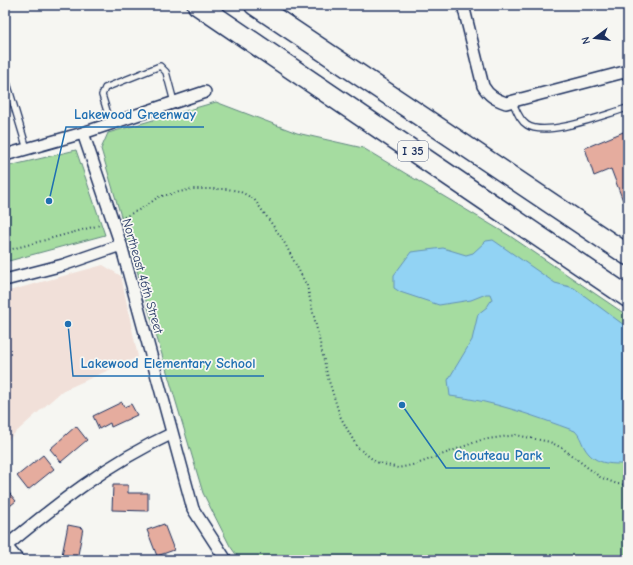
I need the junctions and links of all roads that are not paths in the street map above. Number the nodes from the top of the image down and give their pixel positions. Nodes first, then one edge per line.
1 (198, 5) edge
2 (255, 5) edge
3 (463, 5) edge
4 (628, 71) edge
5 (5, 76) edge
6 (205, 92) dead end
7 (512, 101) junction
8 (174, 102) junction
9 (628, 108) edge
10 (111, 124) junction
11 (83, 133) junction
12 (27, 149) junction
13 (5, 155) edge
14 (121, 246) junction
15 (628, 255) edge
16 (5, 280) edge
17 (628, 297) edge
18 (171, 434) junction
19 (6, 547) edge
20 (18, 560) edge
21 (226, 560) edge

1 - 17 highway, I 35
2 - 15 highway, I 35
3 - 7 street
4 - 7 street
5 - 12 lane
6 - 8 street
7 - 9 lane
8 - 10 street
8 - 10 lane
10 - 11 street
11 - 12 street
11 - 14 street, Northeast 46th Street
12 - 13 street
14 - 16 street
14 - 18 street, Northeast 46th Street
18 - 19 street
18 - 21 street, Northeast 46th Street
19 - 20 street

